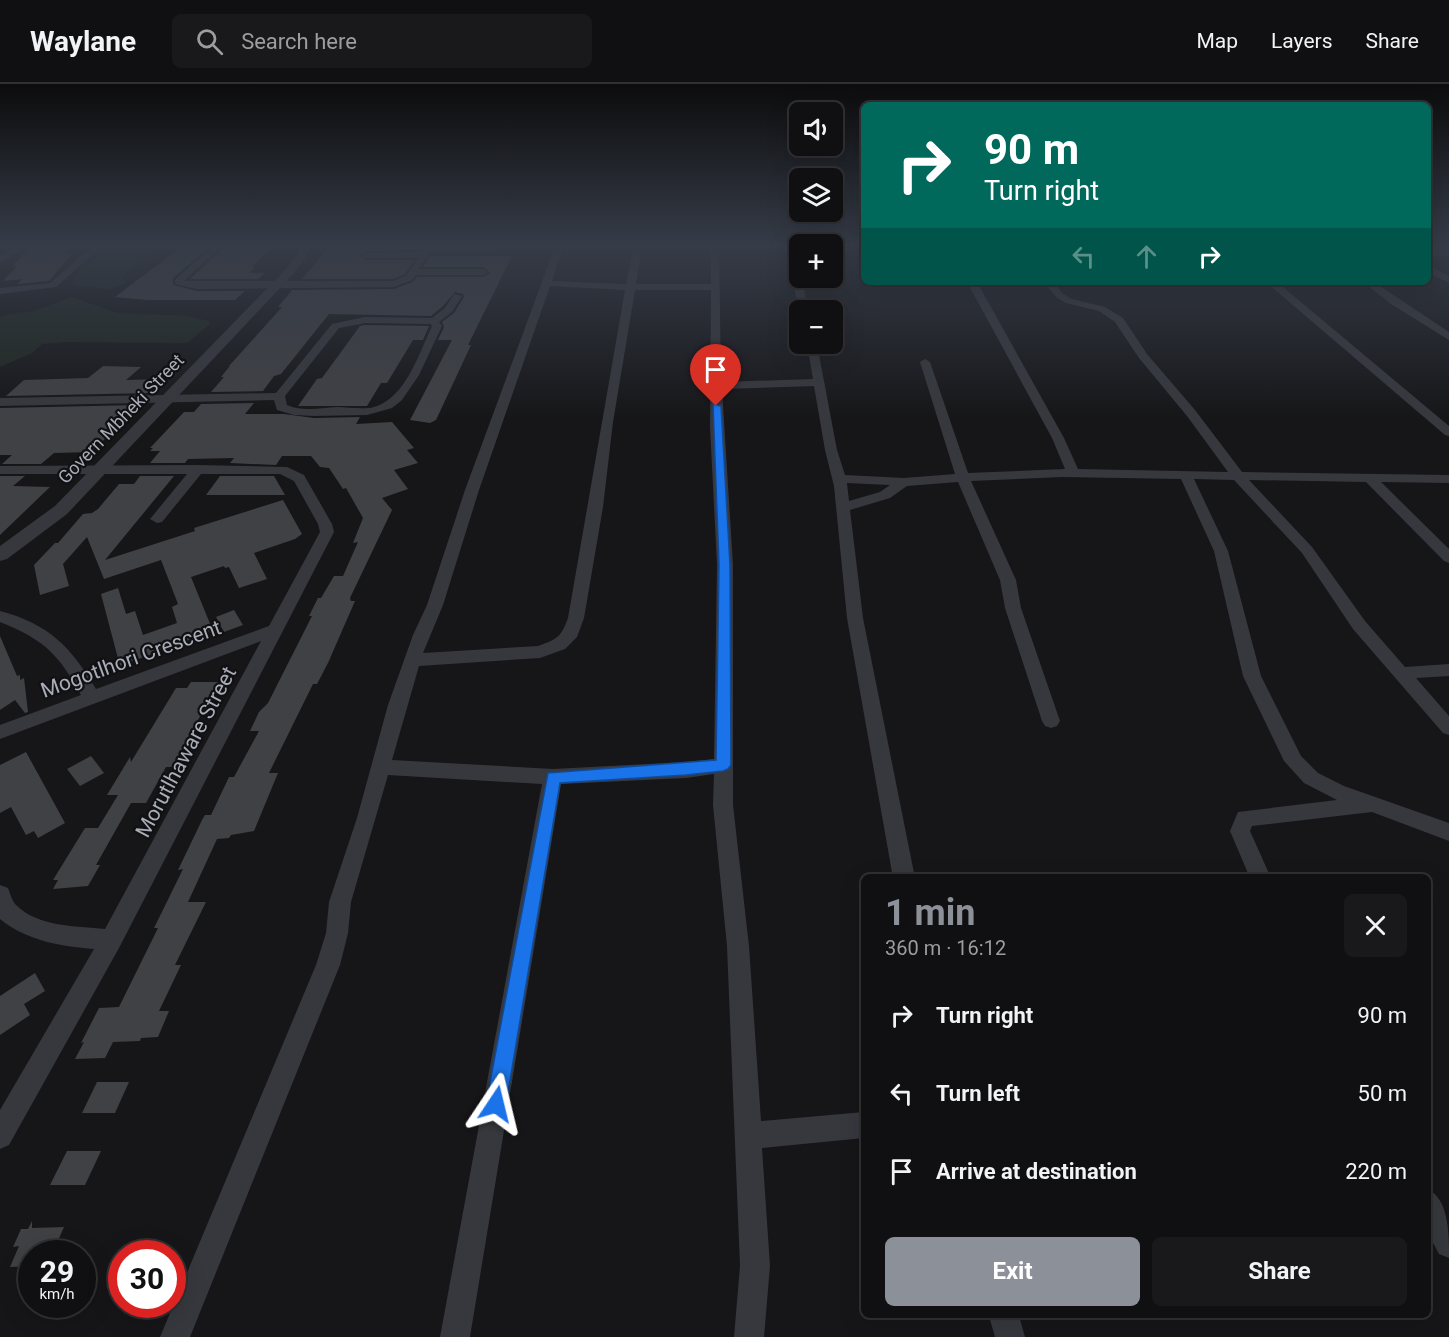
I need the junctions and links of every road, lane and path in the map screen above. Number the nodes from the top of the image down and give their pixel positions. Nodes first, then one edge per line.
1 (259, 302) edge
2 (453, 302) edge
3 (540, 302) edge
4 (628, 302) edge
5 (714, 302) edge
6 (983, 302) edge
7 (1075, 302) edge
8 (1295, 302) edge
9 (1395, 302) edge
10 (434, 321) junction
11 (1449, 337) edge
12 (814, 354) edge
13 (925, 362) dead end
14 (818, 381) junction
15 (716, 386) junction
16 (279, 396) junction
17 (166, 400) junction
18 (0, 402) edge
19 (1449, 432) edge
20 (198, 469) junction
21 (0, 470) edge
22 (100, 470) junction
23 (1073, 473) junction
24 (964, 476) junction
25 (1186, 476) junction
26 (1239, 477) junction
27 (839, 479) junction
28 (1371, 479) junction
29 (1449, 479) edge
30 (904, 482) junction
31 (845, 507) junction
32 (157, 519) dead end
33 (0, 555) edge
34 (1449, 558) edge
35 (0, 616) edge
36 (277, 629) junction
37 (412, 660) junction
38 (1449, 670) edge
39 (1401, 673) junction
40 (91, 696) junction
41 (1051, 721) dead end
42 (1449, 728) edge
43 (0, 732) edge
44 (723, 765) junction
45 (381, 767) junction
46 (553, 777) junction
47 (1311, 778) junction
48 (1375, 804) junction
49 (1310, 811) junction
50 (1449, 832) edge
51 (903, 874) edge
52 (1260, 874) edge
53 (0, 896) edge
54 (111, 940) junction
55 (861, 1125) edge
56 (0, 1136) edge
57 (748, 1136) junction
58 (1431, 1209) edge
59 (1449, 1244) edge
60 (1005, 1318) edge
61 (175, 1337) edge
62 (455, 1337) edge
63 (749, 1337) edge
64 (1010, 1337) edge

1 - 17 street, Govern Mbheki Street
2 - 10 street
3 - 37 street
4 - 37 street
5 - 15 street
6 - 23 street
7 - 26 street
8 - 19 street
9 - 11 street
10 - 16 street
10 - 16 street
12 - 14 street
13 - 24 street
14 - 15 street
14 - 27 street
15 - 44 street
16 - 17 street
17 - 18 street
17 - 22 street, Govern Mbheki Street
20 - 22 street, Morutlhaware Street
20 - 32 street
20 - 36 street, Morutlhaware Street
21 - 22 street, Morutlhaware Street
22 - 33 street, Govern Mbheki Street
23 - 24 street
23 - 25 street
24 - 30 street
24 - 41 street
25 - 26 street
25 - 47 street
26 - 28 street
26 - 39 street
27 - 30 street
27 - 31 street
28 - 29 street
28 - 34 street
30 - 31 street
31 - 51 street
35 - 40 street
36 - 40 street, Mogotlhori Crescent
36 - 54 street, Morutlhaware Street
37 - 45 street
38 - 39 street
39 - 42 street
40 - 43 street, Mogotlhori Crescent
44 - 46 street
44 - 57 street
45 - 46 street
45 - 61 street
46 - 62 street
47 - 48 street
47 - 49 street
48 - 49 street
48 - 50 street
49 - 52 street
53 - 54 street
54 - 56 street, Morutlhaware Street
55 - 57 street
57 - 63 street
58 - 59 street
60 - 64 street

